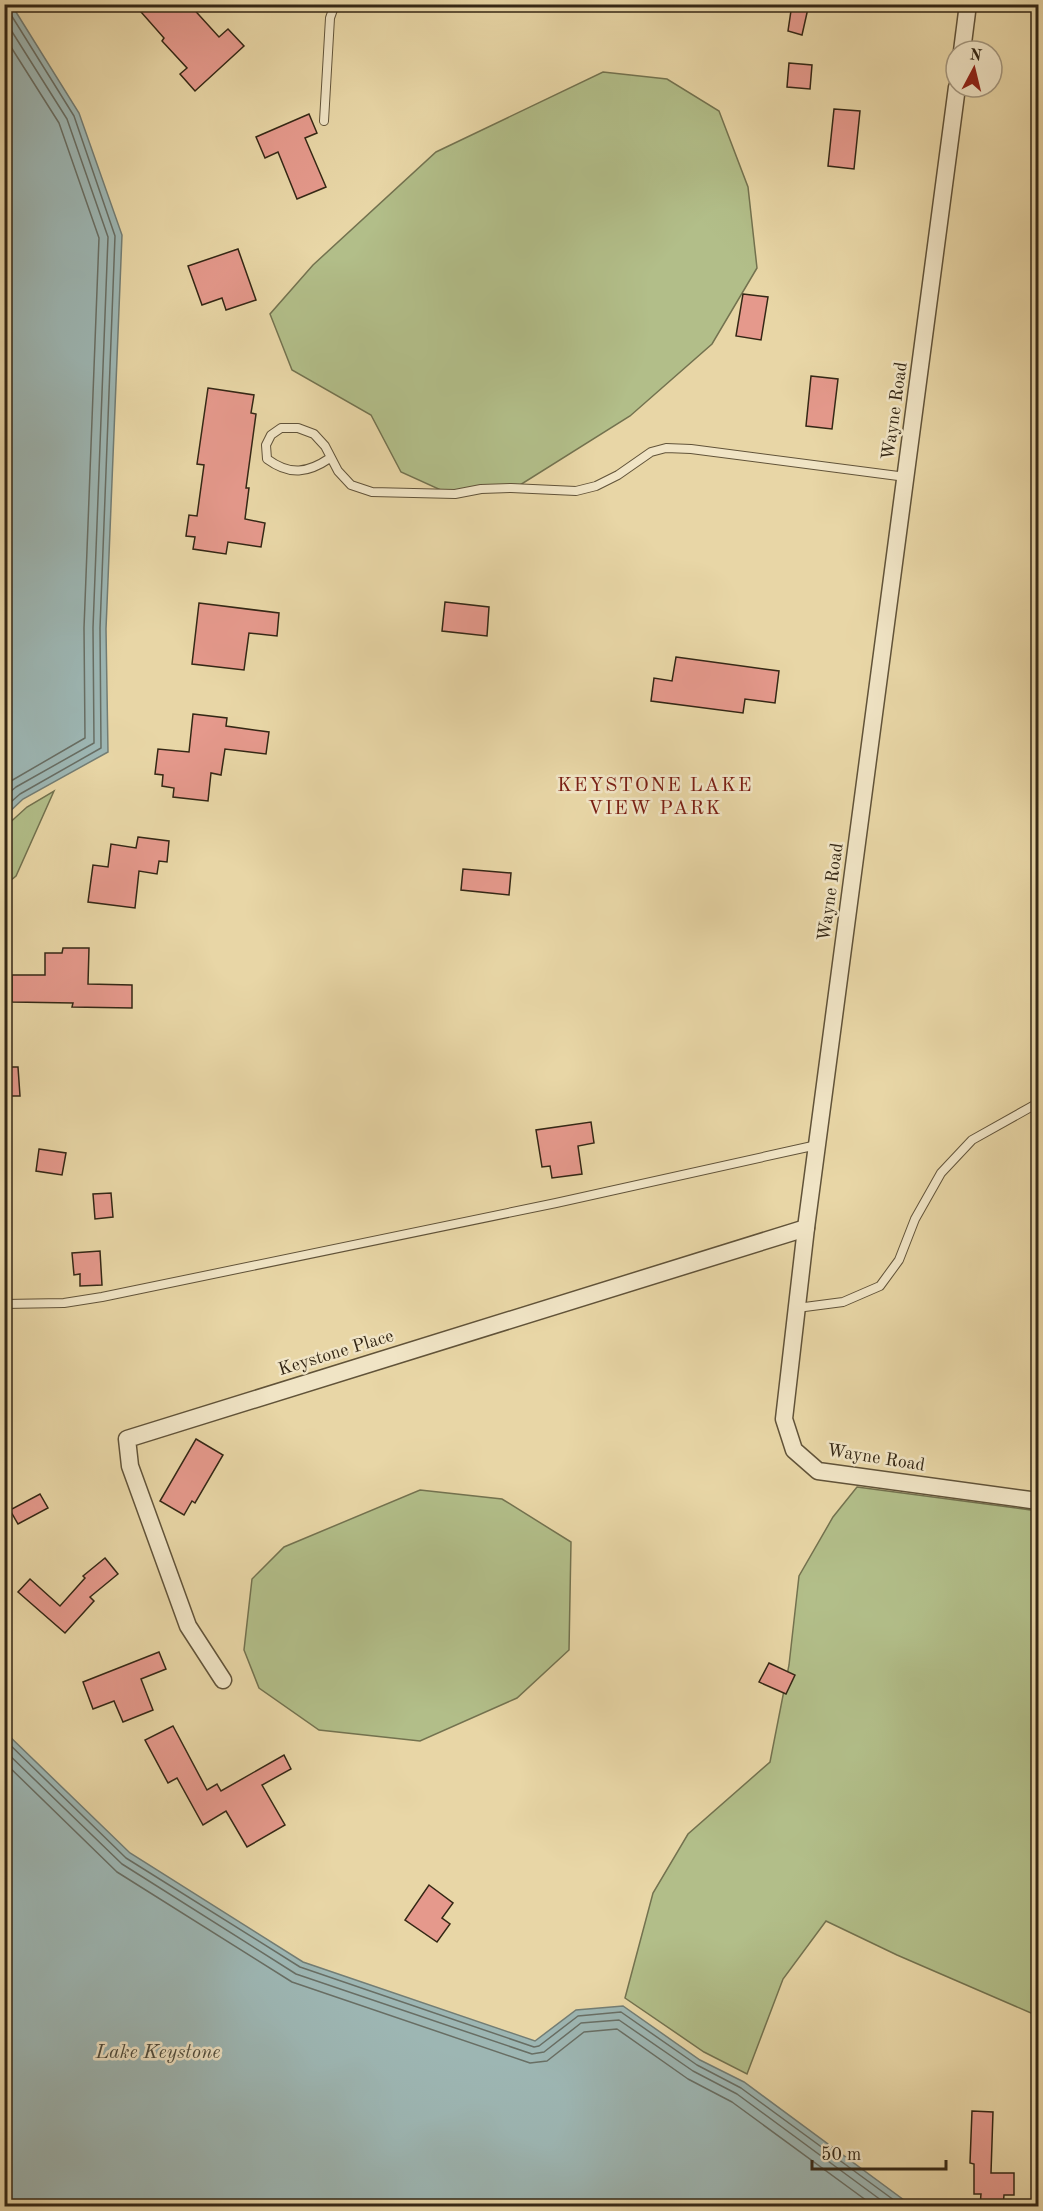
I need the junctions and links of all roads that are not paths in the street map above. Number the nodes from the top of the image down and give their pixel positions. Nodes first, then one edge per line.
1 (335, 4) edge
2 (968, 4) edge
3 (964, 39) edge
4 (955, 99) edge
5 (324, 121) dead end
6 (330, 458) junction
7 (906, 477) junction
8 (1038, 1103) edge
9 (817, 1145) junction
10 (806, 1228) junction
11 (4, 1304) edge
12 (797, 1308) junction
13 (1038, 1501) edge
14 (223, 1680) dead end

1 - 5 lane
2 - 3 street
4 - 7 street, Wayne Road
6 - 6 lane
6 - 7 lane
7 - 9 street, Wayne Road
8 - 12 lane
9 - 10 street, Wayne Road
9 - 11 lane
10 - 12 street, Wayne Road
10 - 14 street, Keystone Place
12 - 13 street, Wayne Road

